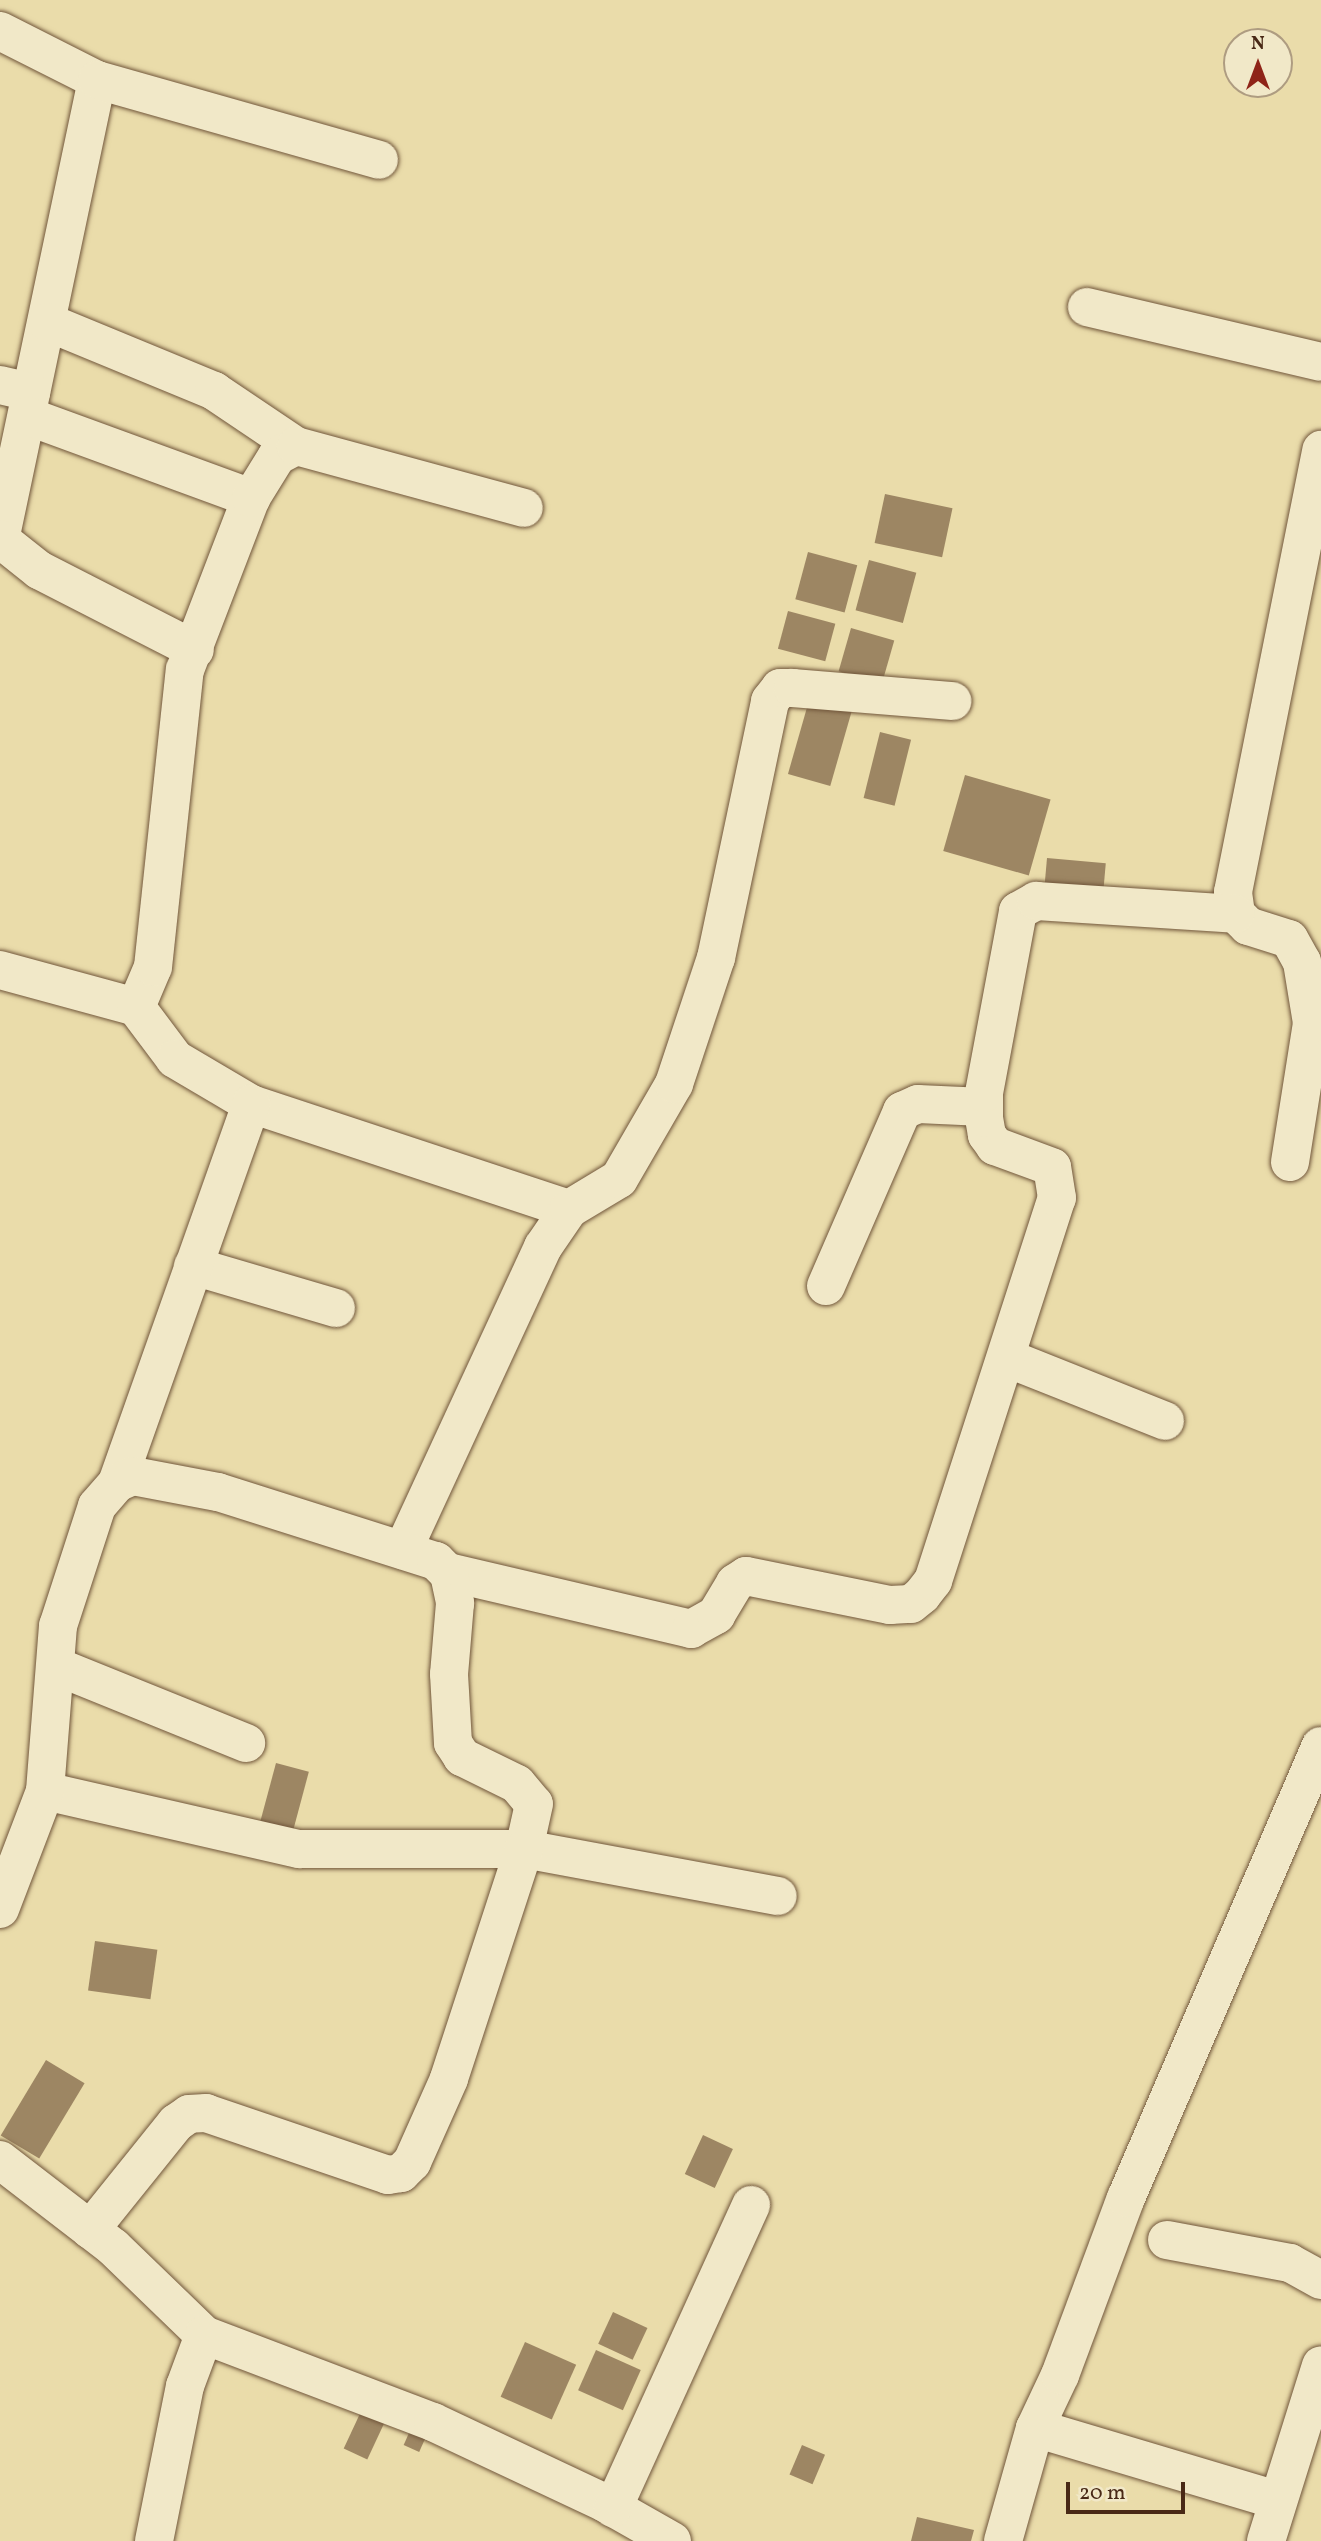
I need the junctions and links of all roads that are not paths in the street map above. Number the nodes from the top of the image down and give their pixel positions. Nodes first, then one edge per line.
1 (0, 31) edge
2 (97, 80) junction
3 (379, 160) dead end
4 (1087, 307) dead end
5 (47, 322) junction
6 (1321, 362) edge
7 (19, 397) edge
8 (296, 446) junction
9 (1321, 450) edge
10 (251, 498) junction
11 (524, 508) dead end
12 (0, 540) edge
13 (1312, 540) edge
14 (195, 650) junction
15 (952, 701) dead end
16 (1236, 914) junction
17 (0, 970) edge
18 (136, 1007) junction
19 (1317, 1022) edge
20 (251, 1104) junction
21 (984, 1107) junction
22 (1290, 1162) dead end
23 (569, 1209) junction
24 (193, 1266) junction
25 (826, 1286) dead end
26 (336, 1308) dead end
27 (1007, 1358) junction
28 (1165, 1421) dead end
29 (117, 1483) junction
30 (403, 1550) junction
31 (448, 1572) junction
32 (58, 1667) junction
33 (246, 1744) dead end
34 (1321, 1746) edge
35 (45, 1791) junction
36 (524, 1849) junction
37 (778, 1896) dead end
38 (0, 1909) edge
39 (0, 2160) edge
40 (751, 2205) dead end
41 (90, 2230) junction
42 (1167, 2240) dead end
43 (1321, 2280) edge
44 (204, 2335) junction
45 (1321, 2365) edge
46 (1035, 2428) junction
47 (1276, 2500) junction
48 (613, 2508) junction
49 (154, 2541) edge
50 (671, 2541) edge
51 (1003, 2541) edge
52 (1266, 2541) edge

1 - 2 street
2 - 3 street
2 - 5 street
4 - 6 street
5 - 7 street
5 - 8 street
7 - 10 street
7 - 12 street
8 - 10 street
8 - 11 street
9 - 13 street
10 - 14 street
12 - 14 street
13 - 16 street
14 - 18 street
15 - 23 street
16 - 19 street
16 - 21 street
17 - 18 street
18 - 20 street
19 - 22 street
20 - 23 street
20 - 24 street
21 - 25 street
21 - 27 street
23 - 30 street
24 - 26 street
24 - 29 street
27 - 28 street
27 - 31 street
29 - 30 street
29 - 32 street
30 - 31 street
31 - 36 street
32 - 33 street
32 - 35 street
34 - 46 street
35 - 36 street
35 - 38 street
36 - 37 street
36 - 41 street
39 - 41 street
40 - 48 street
41 - 44 street
42 - 43 street
44 - 48 street
44 - 49 street
45 - 47 street
46 - 47 street
46 - 51 street
47 - 52 street
48 - 50 street

